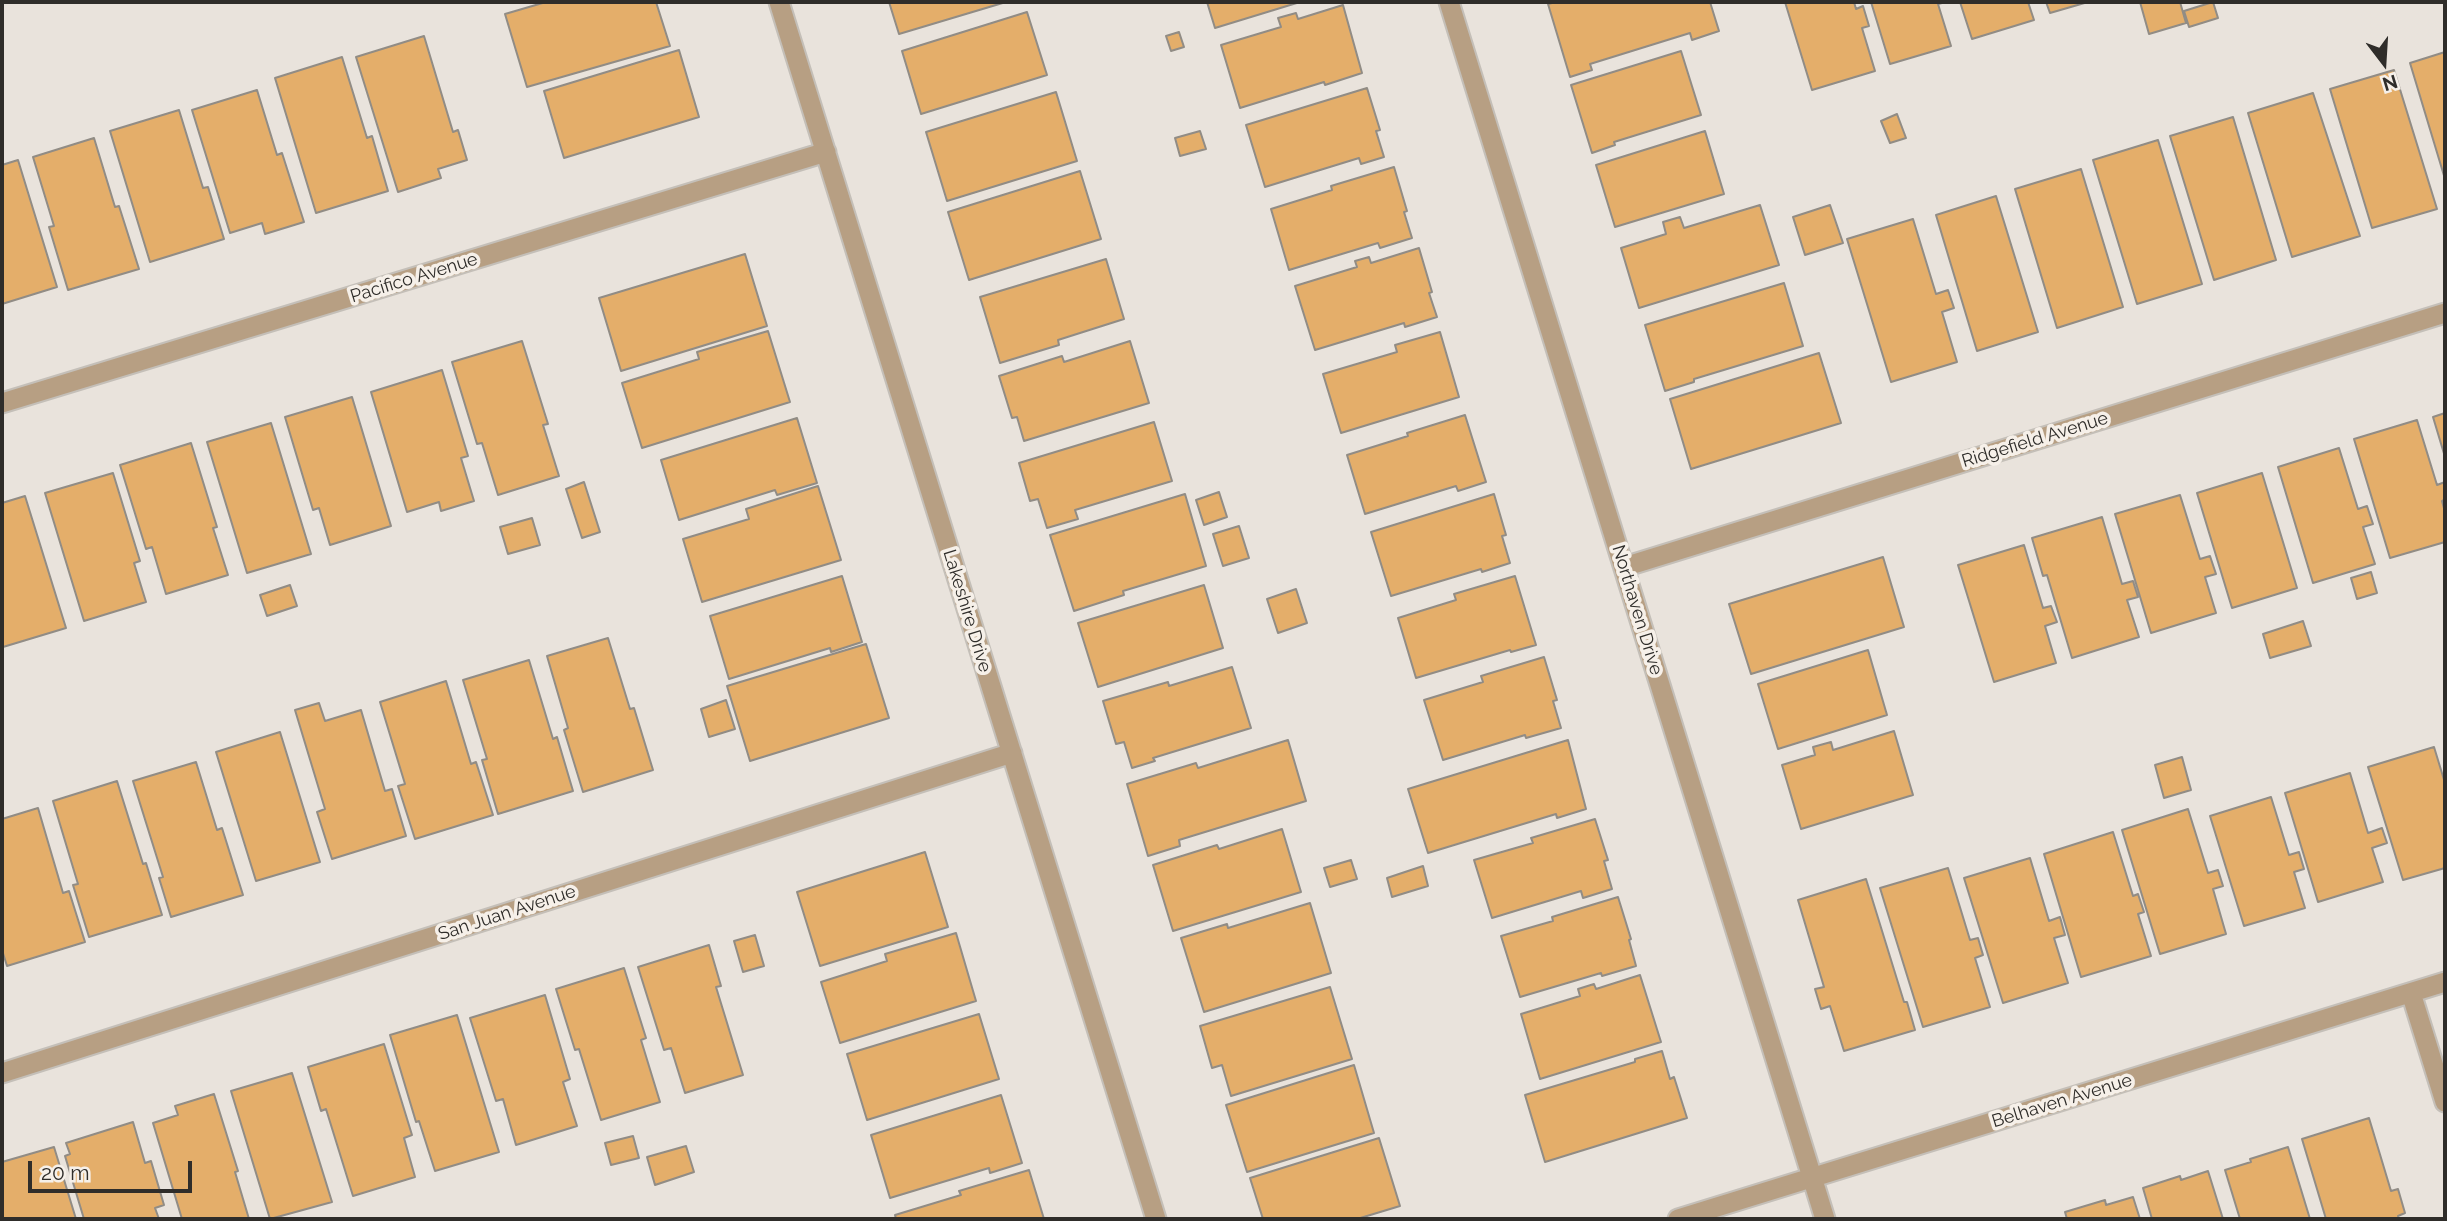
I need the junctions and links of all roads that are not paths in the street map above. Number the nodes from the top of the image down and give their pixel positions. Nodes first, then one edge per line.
1 (779, 2) edge
2 (1449, 2) edge
3 (826, 152) junction
4 (2445, 313) edge
5 (2, 403) edge
6 (1624, 567) junction
7 (1012, 753) junction
8 (2445, 982) edge
9 (2411, 993) junction
10 (2, 1073) edge
11 (2445, 1102) edge
12 (1812, 1178) junction
13 (1156, 1219) edge
14 (1678, 1219) edge
15 (1825, 1219) edge

1 - 3 street, Lakeshire Drive
2 - 6 street, Northaven Drive
3 - 5 street, Pacifico Avenue
3 - 7 street, Lakeshire Drive
4 - 6 street, Ridgefield Avenue
6 - 12 street, Northaven Drive
7 - 10 street, San Juan Avenue
7 - 13 street, Lakeshire Drive
8 - 9 street, Belhaven Avenue
9 - 11 street
9 - 12 street, Belhaven Avenue
12 - 14 street, Belhaven Avenue
12 - 15 street, Northaven Drive

